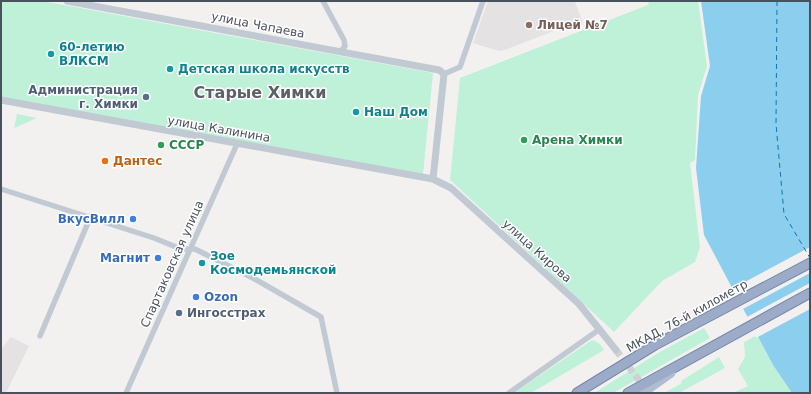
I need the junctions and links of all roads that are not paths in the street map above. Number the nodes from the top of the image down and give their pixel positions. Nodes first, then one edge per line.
1 (66, 1) edge
2 (323, 1) edge
3 (483, 1) edge
4 (341, 51) junction
5 (444, 74) junction
6 (1, 100) edge
7 (237, 144) junction
8 (433, 179) junction
9 (1, 190) edge
10 (90, 218) junction
11 (190, 250) junction
12 (810, 263) edge
13 (810, 293) edge
14 (600, 329) junction
15 (40, 336) dead end
16 (616, 350) tunnel mouth
17 (698, 353) junction
18 (126, 393) edge
19 (337, 393) edge
20 (509, 393) edge
21 (577, 393) edge
22 (628, 393) edge
23 (643, 393) edge

1 - 4 street, улица Чапаева
2 - 4 street
3 - 5 street
4 - 5 street, улица Чапаева
5 - 8 street
6 - 7 street, улица Калинина
7 - 8 street, улица Калинина
7 - 11 street, Спартаковская улица
8 - 14 street, улица Кирова
9 - 10 street
10 - 11 street
10 - 15 street
11 - 18 street, Спартаковская улица
11 - 19 street
12 - 21 highway, МКАД, 76-й километр
13 - 17 highway
14 - 16 street, улица Кирова
14 - 20 street
17 - 22 highway
17 - 23 main road

